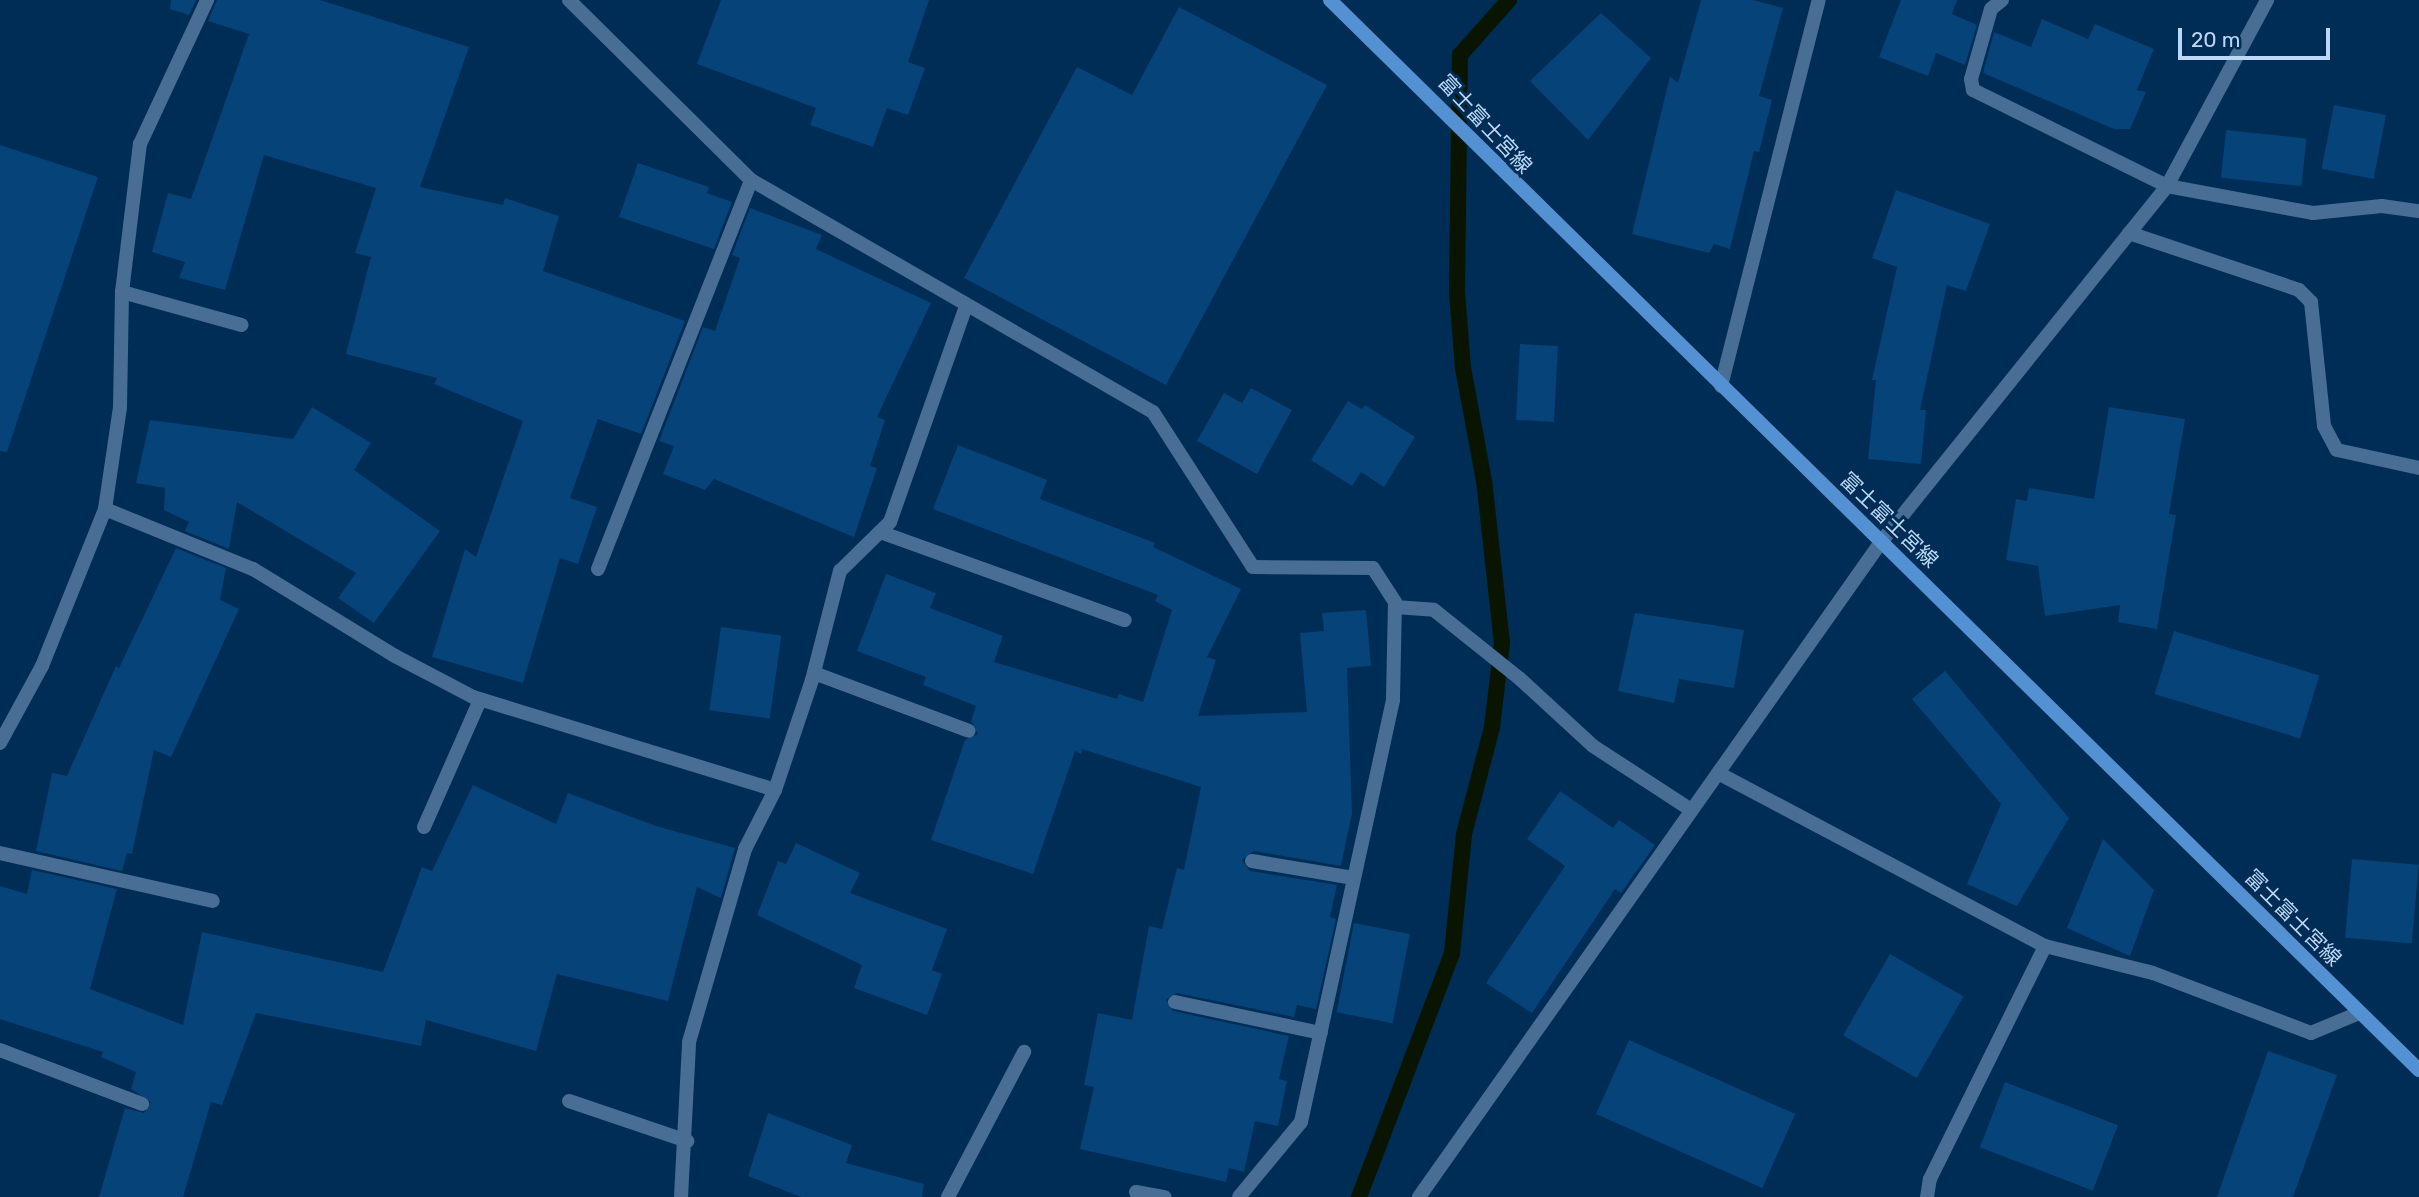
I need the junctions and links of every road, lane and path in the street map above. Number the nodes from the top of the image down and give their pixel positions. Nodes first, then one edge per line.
1 (207, 0) edge
2 (569, 0) edge
3 (1330, 0) edge
4 (1819, 0) edge
5 (2002, 0) edge
6 (2267, 0) edge
7 (751, 180) junction
8 (2167, 186) junction
9 (2419, 211) edge
10 (2129, 233) junction
11 (122, 292) junction
12 (967, 306) junction
13 (242, 325) dead end
14 (1721, 386) junction
15 (2419, 468) edge
16 (105, 509) junction
17 (880, 532) junction
18 (1881, 542) junction
19 (598, 569) dead end
20 (1395, 607) junction
21 (1125, 620) dead end
22 (814, 673) junction
23 (480, 700) junction
24 (969, 731) dead end
25 (0, 743) edge
26 (1718, 773) junction
27 (775, 790) junction
28 (1691, 810) junction
29 (424, 827) dead end
30 (0, 853) edge
31 (1252, 861) dead end
32 (1354, 878) junction
33 (213, 901) dead end
34 (2045, 946) junction
35 (1175, 1002) dead end
36 (2359, 1013) junction
37 (1321, 1033) junction
38 (0, 1049) edge
39 (1024, 1052) dead end
40 (2419, 1070) edge
41 (569, 1101) dead end
42 (142, 1104) dead end
43 (687, 1141) junction
44 (1136, 1192) dead end
45 (681, 1197) edge
46 (948, 1197) edge
47 (1165, 1197) edge
48 (1239, 1197) edge
49 (1419, 1197) edge
50 (1927, 1197) edge

1 - 11 street
2 - 7 street
3 - 14 main road, 富士富士宮線
4 - 14 street
5 - 8 street
6 - 8 street
7 - 12 street
7 - 19 street
8 - 9 street
8 - 10 street
10 - 15 street
10 - 18 street
11 - 13 street
11 - 16 street
12 - 17 street
12 - 20 street
14 - 18 main road, 富士富士宮線
16 - 23 street
16 - 25 street
17 - 21 street
17 - 22 street
18 - 26 street
18 - 36 main road, 富士富士宮線
20 - 28 street
20 - 32 street
22 - 24 street
22 - 27 street
23 - 27 street
23 - 29 street
26 - 28 street
26 - 34 street
27 - 43 street
28 - 49 street
30 - 33 street
31 - 32 street
32 - 37 street
34 - 36 street
34 - 50 street
35 - 37 street
36 - 40 main road, 富士富士宮線
37 - 48 street
38 - 42 street
39 - 46 street
41 - 43 street
43 - 45 street
44 - 47 street

